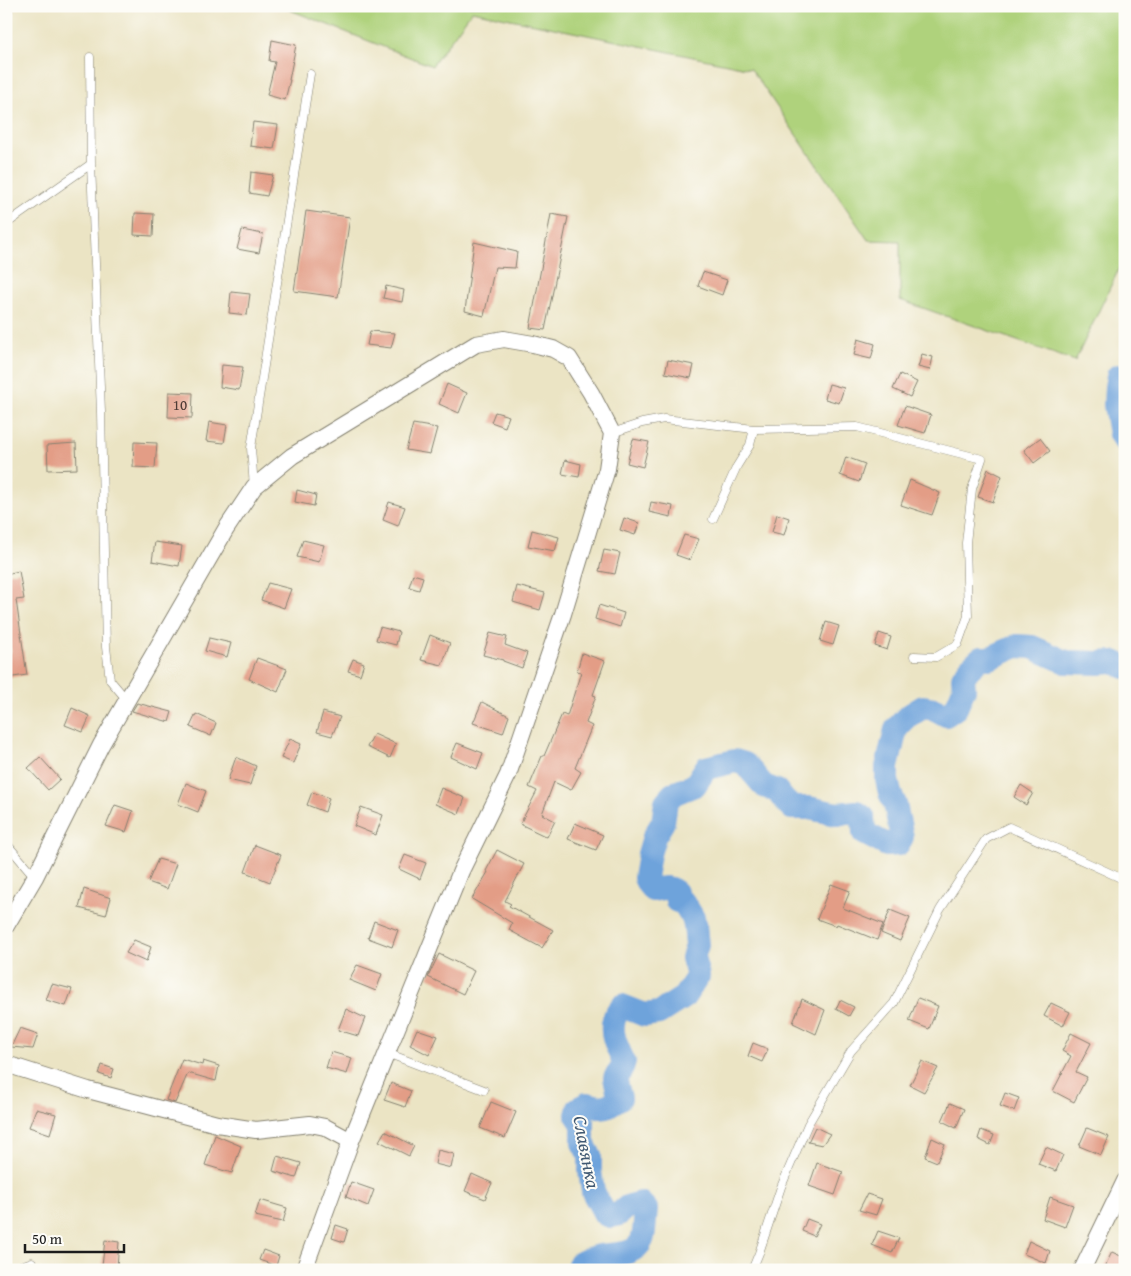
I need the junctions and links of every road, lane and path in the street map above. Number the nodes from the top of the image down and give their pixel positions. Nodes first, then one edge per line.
1 (90, 57) dead end
2 (310, 74) dead end
3 (91, 164) junction
4 (6, 224) edge
5 (754, 429) junction
6 (612, 433) junction
7 (254, 487) junction
8 (713, 518) dead end
9 (914, 656) dead end
10 (127, 700) junction
11 (6, 842) edge
12 (35, 877) junction
13 (1125, 880) edge
14 (6, 926) edge
15 (387, 1053) junction
16 (6, 1064) edge
17 (484, 1090) dead end
18 (351, 1141) junction
19 (1125, 1181) edge
20 (32, 1262) dead end
21 (10, 1270) edge
22 (304, 1270) edge
23 (752, 1270) edge
24 (1082, 1270) edge

1 - 3 lane
2 - 7 lane
3 - 4 lane
3 - 10 lane
5 - 6 lane
5 - 8 lane
5 - 9 lane
6 - 7 street
6 - 15 street
7 - 10 street
10 - 12 street
11 - 12 lane
12 - 14 street
13 - 23 lane
15 - 17 lane
15 - 18 street
16 - 18 street
18 - 22 street
19 - 24 street
20 - 21 lane

